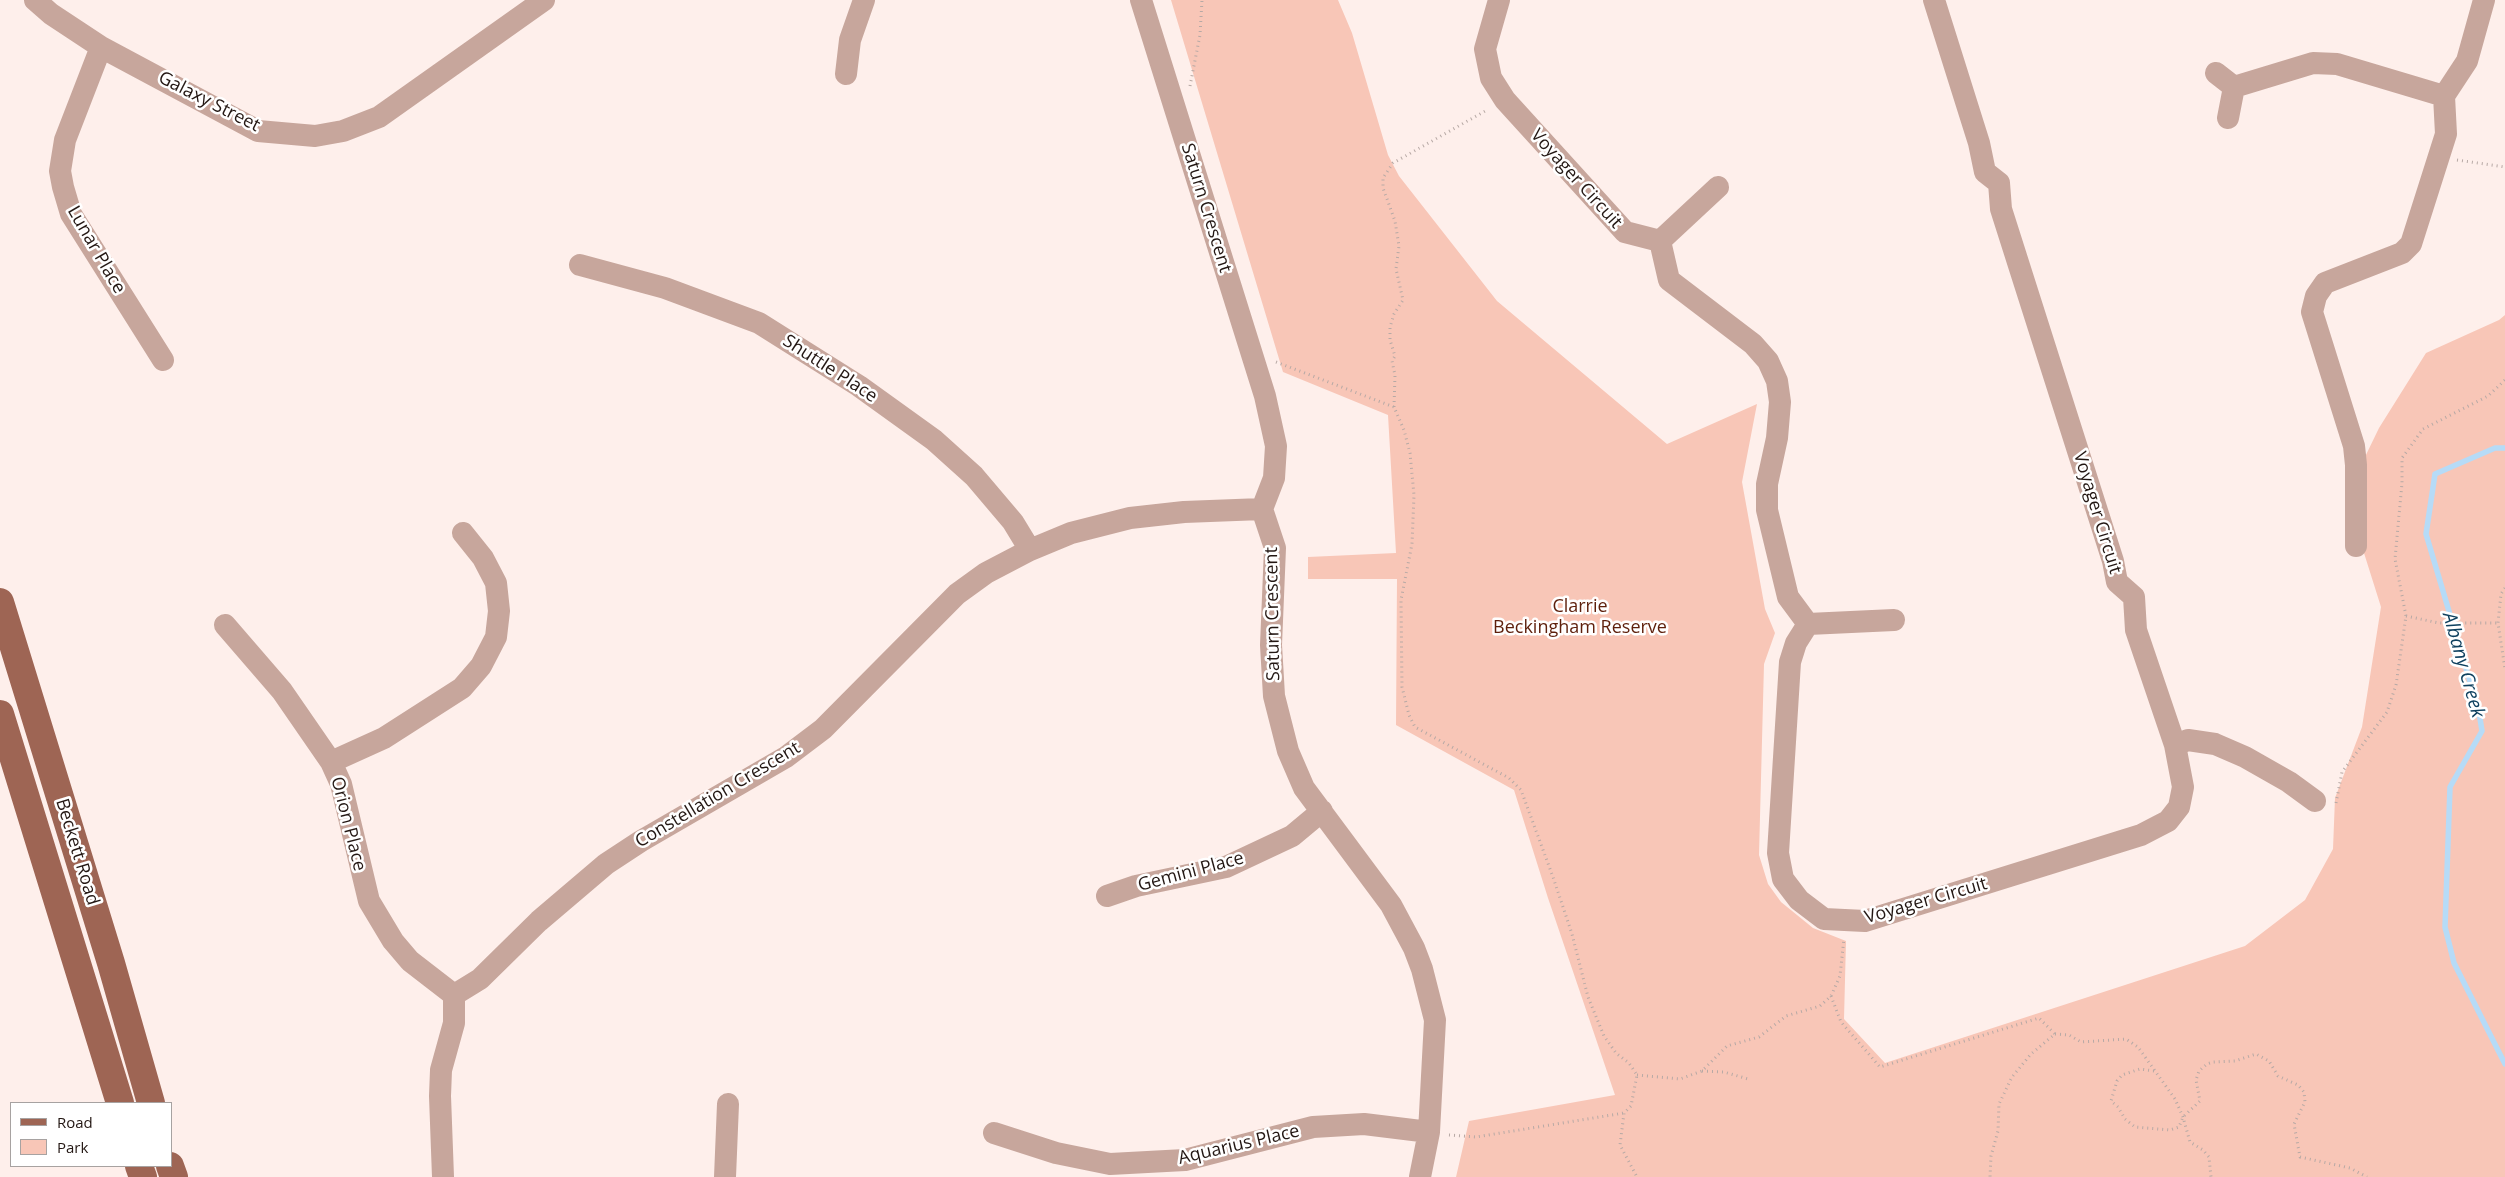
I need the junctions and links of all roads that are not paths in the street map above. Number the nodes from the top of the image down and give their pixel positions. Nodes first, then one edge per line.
1 (35, 0) edge
2 (544, 0) edge
3 (864, 0) edge
4 (1140, 0) edge
5 (1499, 0) edge
6 (1934, 0) edge
7 (2484, 0) edge
8 (100, 47) junction
9 (2216, 73) dead end
10 (846, 74) dead end
11 (2234, 87) junction
12 (2444, 96) junction
13 (2228, 118) dead end
14 (1718, 187) dead end
15 (1660, 241) junction
16 (580, 266) dead end
17 (163, 360) dead end
18 (1262, 510) junction
19 (463, 533) dead end
20 (2356, 546) dead end
21 (1030, 550) junction
22 (0, 602) edge
23 (1894, 620) dead end
24 (1808, 624) junction
25 (225, 625) dead end
26 (0, 714) edge
27 (2175, 745) junction
28 (331, 762) junction
29 (2315, 801) road end
30 (1322, 811) junction
31 (1107, 896) dead end
32 (454, 995) junction
33 (120, 1102) edge
34 (151, 1102) edge
35 (728, 1104) dead end
36 (1429, 1132) junction
37 (994, 1133) dead end
38 (443, 1177) edge
39 (725, 1177) edge
40 (1420, 1177) edge

1 - 8 street, Galaxy Street
2 - 8 street, Galaxy Street
3 - 10 street
4 - 18 street, Saturn Crescent
5 - 15 street, Voyager Circuit
6 - 27 street, Voyager Circuit
7 - 12 street
8 - 17 street, Lunar Place
9 - 11 street
11 - 12 street
11 - 13 street
12 - 20 street
14 - 15 street
15 - 24 street
16 - 21 street, Shuttle Place
18 - 21 street, Constellation Crescent
18 - 30 street, Saturn Crescent
19 - 28 street
21 - 32 street, Constellation Crescent
22 - 34 main road, Beckett Road
23 - 24 street
24 - 27 street, Voyager Circuit
25 - 28 street, Orion Place
26 - 33 main road, Beckett Road
27 - 29 street
28 - 32 street, Orion Place
30 - 31 street, Gemini Place
30 - 36 street, Saturn Crescent
32 - 38 street
35 - 39 street
36 - 37 street, Aquarius Place
36 - 40 street, Saturn Crescent

